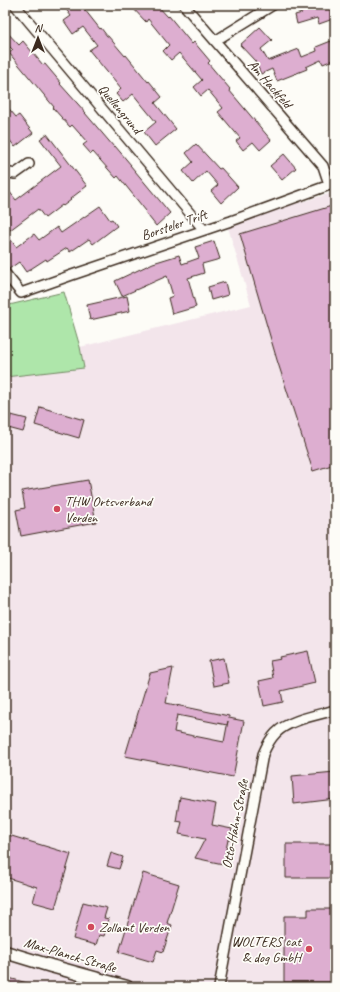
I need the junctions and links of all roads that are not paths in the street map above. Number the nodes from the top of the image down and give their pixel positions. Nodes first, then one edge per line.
1 (15, 5) edge
2 (184, 5) edge
3 (273, 5) edge
4 (215, 41) junction
5 (29, 164) dead end
6 (5, 172) edge
7 (332, 183) edge
8 (204, 230) junction
9 (5, 273) edge
10 (335, 710) edge
11 (5, 952) edge
12 (127, 987) edge
13 (219, 987) edge

1 - 8 street, Quellengrund
2 - 4 street, Am Hackfeld
3 - 4 street
4 - 7 street, Am Hackfeld
5 - 6 street
7 - 8 street, Borsteler Trift
8 - 9 street, Borsteler Trift
10 - 13 street, Otto-Hahn-Straße
11 - 12 street, Max-Planck-Straße

